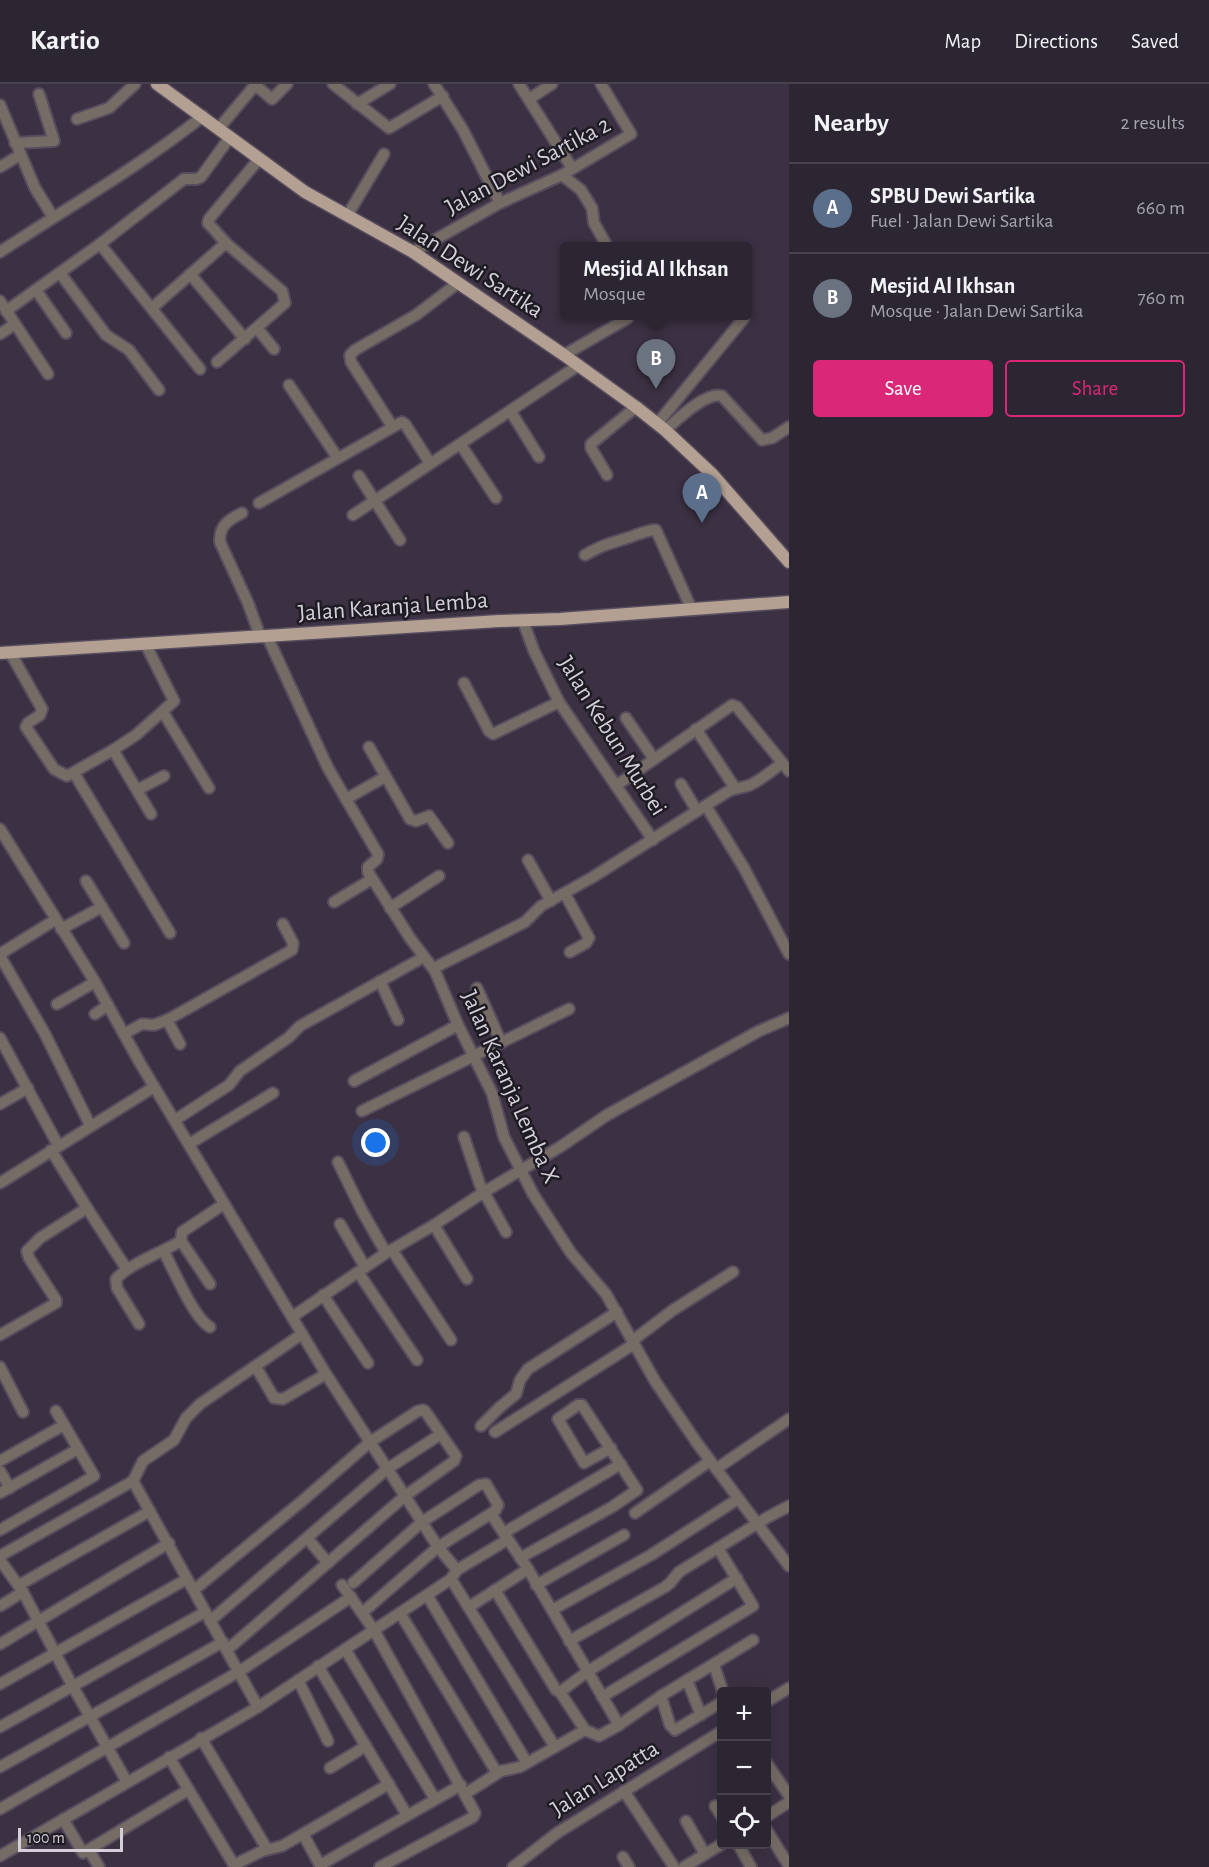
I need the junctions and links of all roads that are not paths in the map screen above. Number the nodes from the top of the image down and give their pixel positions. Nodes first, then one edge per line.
1 (135, 84) edge
2 (157, 84) edge
3 (255, 84) edge
4 (287, 84) edge
5 (333, 84) edge
6 (390, 84) edge
7 (434, 84) edge
8 (519, 84) edge
9 (552, 84) edge
10 (602, 84) edge
11 (39, 94) dead end
12 (443, 96) junction
13 (529, 99) junction
14 (357, 104) junction
15 (0, 105) edge
16 (203, 116) junction
17 (77, 119) dead end
18 (219, 128) junction
19 (230, 137) junction
20 (15, 143) junction
21 (384, 154) dead end
22 (20, 155) junction
23 (259, 159) junction
24 (0, 167) edge
25 (572, 168) junction
26 (562, 175) junction
27 (500, 203) junction
28 (347, 216) junction
29 (52, 217) junction
30 (606, 242) edge
31 (226, 243) junction
32 (100, 244) junction
33 (0, 252) edge
34 (413, 252) junction
35 (60, 273) junction
36 (190, 274) junction
37 (458, 283) junction
38 (36, 290) junction
39 (0, 301) edge
40 (152, 308) junction
41 (6, 311) junction
42 (625, 320) edge
43 (742, 320) edge
44 (15, 324) junction
45 (257, 328) junction
46 (66, 333) dead end
47 (0, 334) edge
48 (245, 339) junction
49 (274, 349) dead end
50 (564, 355) junction
51 (217, 362) dead end
52 (579, 365) junction
53 (200, 369) dead end
54 (48, 374) dead end
55 (289, 385) dead end
56 (159, 390) dead end
57 (636, 407) junction
58 (511, 412) junction
59 (392, 426) junction
60 (661, 427) junction
61 (789, 427) edge
62 (460, 445) junction
63 (337, 457) junction
64 (539, 457) dead end
65 (430, 463) junction
66 (607, 475) dead end
67 (359, 476) dead end
68 (496, 498) dead end
69 (375, 500) junction
70 (259, 503) dead end
71 (242, 513) dead end
72 (352, 515) dead end
73 (400, 540) dead end
74 (585, 555) dead end
75 (789, 562) edge
76 (789, 602) edge
77 (692, 610) junction
78 (523, 621) junction
79 (264, 636) junction
80 (145, 644) junction
81 (5, 652) edge
82 (464, 683) dead end
83 (559, 702) junction
84 (163, 712) junction
85 (626, 718) dead end
86 (696, 729) junction
87 (369, 747) dead end
88 (113, 750) junction
89 (654, 759) junction
90 (786, 767) edge
91 (74, 773) junction
92 (164, 776) dead end
93 (385, 777) junction
94 (681, 784) dead end
95 (617, 785) junction
96 (209, 788) dead end
97 (735, 788) junction
98 (137, 790) junction
99 (346, 799) junction
100 (701, 808) junction
101 (151, 814) dead end
102 (0, 829) edge
103 (652, 840) junction
104 (447, 843) dead end
105 (528, 860) dead end
106 (439, 876) dead end
107 (372, 879) junction
108 (86, 881) dead end
109 (565, 894) junction
110 (551, 901) junction
111 (334, 902) dead end
112 (102, 907) junction
113 (390, 908) junction
114 (283, 924) dead end
115 (58, 925) junction
116 (171, 933) dead end
117 (124, 943) dead end
118 (570, 952) dead end
119 (789, 954) edge
120 (0, 955) edge
121 (424, 957) junction
122 (434, 968) junction
123 (380, 981) junction
124 (95, 982) junction
125 (477, 988) dead end
126 (57, 1004) dead end
127 (108, 1005) junction
128 (569, 1009) dead end
129 (96, 1014) dead end
130 (789, 1018) edge
131 (167, 1020) junction
132 (398, 1020) dead end
133 (458, 1025) junction
134 (124, 1034) junction
135 (0, 1038) edge
136 (501, 1042) junction
137 (180, 1044) dead end
138 (473, 1056) junction
139 (354, 1081) dead end
140 (154, 1087) junction
141 (28, 1088) junction
142 (273, 1093) dead end
143 (0, 1104) edge
144 (362, 1111) dead end
145 (175, 1120) junction
146 (90, 1125) junction
147 (464, 1137) dead end
148 (189, 1144) junction
149 (55, 1148) junction
150 (338, 1162) dead end
151 (520, 1170) junction
152 (0, 1183) edge
153 (484, 1192) junction
154 (224, 1204) junction
155 (87, 1208) junction
156 (340, 1224) dead end
157 (434, 1225) junction
158 (506, 1232) dead end
159 (182, 1241) junction
160 (164, 1252) junction
161 (389, 1252) junction
162 (129, 1268) junction
163 (362, 1270) junction
164 (733, 1272) dead end
165 (467, 1279) dead end
166 (210, 1284) dead end
167 (323, 1296) junction
168 (617, 1312) junction
169 (292, 1317) junction
170 (139, 1324) dead end
171 (210, 1327) dead end
172 (302, 1334) junction
173 (0, 1335) edge
174 (451, 1340) dead end
175 (633, 1342) junction
176 (417, 1360) dead end
177 (368, 1363) dead end
178 (256, 1366) junction
179 (0, 1367) edge
180 (326, 1374) junction
181 (56, 1411) dead end
182 (23, 1412) dead end
183 (789, 1419) edge
184 (64, 1425) junction
185 (482, 1426) dead end
186 (495, 1431) dead end
187 (441, 1434) junction
188 (370, 1442) junction
189 (611, 1448) junction
190 (78, 1449) junction
191 (0, 1461) edge
192 (621, 1464) junction
193 (713, 1465) junction
194 (387, 1469) junction
195 (0, 1471) edge
196 (133, 1481) junction
197 (5, 1491) edge
198 (405, 1496) junction
199 (738, 1499) junction
200 (789, 1506) edge
201 (150, 1511) junction
202 (491, 1514) junction
203 (635, 1514) dead end
204 (422, 1522) junction
205 (757, 1523) junction
206 (0, 1530) edge
207 (624, 1535) dead end
208 (506, 1538) junction
209 (308, 1539) junction
210 (169, 1544) junction
211 (438, 1547) junction
212 (718, 1548) junction
213 (520, 1558) junction
214 (0, 1560) edge
215 (328, 1563) junction
216 (789, 1566) edge
217 (528, 1569) junction
218 (454, 1574) junction
219 (737, 1578) junction
220 (187, 1579) junction
221 (536, 1585) junction
222 (21, 1589) junction
223 (194, 1590) junction
224 (495, 1590) junction
225 (427, 1595) junction
226 (351, 1597) junction
227 (0, 1606) edge
228 (469, 1607) junction
229 (552, 1610) junction
230 (362, 1613) junction
231 (400, 1613) junction
232 (208, 1616) junction
233 (37, 1622) junction
234 (374, 1630) junction
235 (753, 1640) dead end
236 (569, 1641) junction
237 (0, 1644) edge
238 (225, 1646) junction
239 (345, 1649) junction
240 (55, 1653) junction
241 (714, 1665) junction
242 (318, 1666) junction
243 (240, 1671) junction
244 (587, 1672) junction
245 (298, 1680) junction
246 (687, 1680) junction
247 (0, 1684) edge
248 (72, 1685) junction
249 (721, 1687) edge
250 (789, 1688) edge
251 (560, 1692) junction
252 (661, 1696) junction
253 (602, 1697) junction
254 (771, 1699) edge
255 (717, 1705) edge
256 (258, 1707) junction
257 (700, 1715) junction
258 (90, 1717) junction
259 (619, 1725) junction
260 (0, 1727) edge
261 (585, 1730) junction
262 (717, 1734) edge
263 (201, 1738) junction
264 (328, 1741) dead end
265 (366, 1746) junction
266 (555, 1747) junction
267 (107, 1748) junction
268 (169, 1758) junction
269 (527, 1763) junction
270 (0, 1767) edge
271 (330, 1767) dead end
272 (771, 1769) edge
273 (497, 1773) junction
274 (127, 1782) junction
275 (389, 1784) junction
276 (189, 1790) junction
277 (463, 1790) junction
278 (624, 1791) junction
279 (789, 1796) edge
280 (435, 1799) junction
281 (789, 1802) edge
282 (715, 1806) dead end
283 (0, 1809) edge
284 (717, 1809) edge
285 (771, 1814) edge
286 (407, 1815) junction
287 (63, 1819) junction
288 (686, 1821) dead end
289 (303, 1834) junction
290 (771, 1837) edge
291 (717, 1848) edge
292 (267, 1849) junction
293 (740, 1849) edge
294 (89, 1850) junction
295 (705, 1854) junction
296 (0, 1856) edge
297 (320, 1866) edge
298 (789, 1866) edge
299 (99, 1867) edge
300 (380, 1867) edge
301 (513, 1867) edge
302 (674, 1867) edge
303 (684, 1867) edge
304 (751, 1867) edge

1 - 17 street
2 - 16 main road, Jalan Dewi Sartika
3 - 4 street
3 - 18 street
5 - 14 street
6 - 14 street
7 - 12 street
8 - 13 street
9 - 13 street
10 - 25 street, Jalan Dewi Sartika 2
11 - 20 street
12 - 14 street
12 - 27 street
13 - 25 street
15 - 20 street
16 - 18 main road, Jalan Dewi Sartika
16 - 29 street
18 - 19 main road, Jalan Dewi Sartika
19 - 23 main road, Jalan Dewi Sartika
19 - 32 street
20 - 22 street
21 - 28 street
22 - 24 street
22 - 29 street
23 - 28 main road, Jalan Dewi Sartika
23 - 31 street
25 - 26 street, Jalan Dewi Sartika 2
26 - 27 street, Jalan Dewi Sartika 2
26 - 30 street
27 - 34 street, Jalan Dewi Sartika 2
28 - 34 main road, Jalan Dewi Sartika
29 - 33 street
31 - 36 street
31 - 45 street
32 - 35 street
32 - 40 street
34 - 37 main road, Jalan Dewi Sartika
35 - 38 street
35 - 56 street
36 - 40 street
36 - 48 street
37 - 50 main road, Jalan Dewi Sartika
37 - 59 street
38 - 41 street
38 - 46 street
39 - 41 street
40 - 53 street
41 - 44 street
42 - 50 street
43 - 60 street
44 - 47 street
44 - 54 street
45 - 48 street
45 - 49 street
48 - 51 street
50 - 52 main road, Jalan Dewi Sartika
52 - 57 main road, Jalan Dewi Sartika
52 - 58 street
55 - 63 street
57 - 60 main road, Jalan Dewi Sartika
57 - 66 street
58 - 62 street
58 - 64 street
59 - 63 street
59 - 65 street
60 - 61 street
60 - 75 main road, Jalan Dewi Sartika
62 - 65 street
62 - 68 street
63 - 70 street
65 - 69 street
67 - 69 street
69 - 72 street
69 - 73 street
71 - 79 street
74 - 77 street
76 - 77 main road, Jalan Karanja Lemba
77 - 78 main road, Jalan Karanja Lemba
78 - 79 main road, Jalan Karanja Lemba
78 - 83 street, Jalan Kebun Murbei
79 - 80 main road, Jalan Karanja Lemba
79 - 99 street
80 - 81 main road, Jalan Karanja Lemba
80 - 84 street
81 - 91 street
82 - 83 street
83 - 95 street, Jalan Kebun Murbei
84 - 88 street
84 - 96 street
85 - 89 street
86 - 89 street
86 - 90 street
86 - 97 street
87 - 93 street
88 - 91 street
88 - 98 street
89 - 95 street
90 - 97 street
91 - 116 street
92 - 98 street
93 - 99 street
93 - 104 street
94 - 100 street
95 - 103 street, Jalan Kebun Murbei
97 - 100 street
98 - 101 street
99 - 107 street
100 - 103 street
100 - 119 street
102 - 115 street
103 - 109 street
105 - 110 street
106 - 113 street
107 - 111 street
107 - 113 street, Jalan Karanja Lemba X
108 - 112 street
109 - 110 street
109 - 118 street
110 - 122 street
112 - 115 street
112 - 117 street
113 - 121 street, Jalan Karanja Lemba X
114 - 131 street
115 - 120 street
115 - 124 street
120 - 146 street
121 - 122 street, Jalan Karanja Lemba X
121 - 123 street
122 - 133 street, Jalan Karanja Lemba X
123 - 132 street
123 - 145 street
124 - 126 street
124 - 127 street
125 - 136 street
127 - 129 street
127 - 134 street
128 - 136 street
130 - 151 street
131 - 134 street
131 - 137 street
133 - 138 street, Jalan Karanja Lemba X
133 - 139 street
134 - 140 street
135 - 141 street
136 - 138 street
138 - 144 street
138 - 151 street, Jalan Karanja Lemba X
140 - 145 street
140 - 146 street
141 - 143 street
141 - 149 street
142 - 148 street
145 - 148 street
146 - 149 street
147 - 153 street
148 - 154 street
149 - 152 street
149 - 155 street
150 - 161 street
151 - 153 street
151 - 168 street, Jalan Karanja Lemba X
153 - 157 street
153 - 158 street
154 - 159 street
154 - 169 street
155 - 162 street
155 - 173 street
156 - 163 street
157 - 161 street
157 - 165 street
159 - 160 street
159 - 166 street
160 - 162 street
160 - 171 street
161 - 163 street
161 - 174 street
162 - 170 street
163 - 167 street
163 - 176 street
164 - 175 street
167 - 169 street
167 - 177 street
168 - 175 street, Jalan Karanja Lemba X
168 - 185 street
169 - 172 street
172 - 178 street
172 - 180 street
175 - 186 street
175 - 193 street, Jalan Karanja Lemba X
178 - 180 street
178 - 196 street
179 - 182 street
180 - 188 street
181 - 184 street
183 - 193 street
184 - 190 street
184 - 191 street
187 - 188 street
187 - 194 street
187 - 198 street
188 - 194 street
188 - 223 street
189 - 189 street
189 - 192 street
190 - 197 street
190 - 206 street
192 - 208 street
192 - 213 street
193 - 199 street, Jalan Karanja Lemba X
193 - 203 street
194 - 198 street
194 - 209 street
195 - 197 street
196 - 201 street
196 - 214 street
198 - 204 street
198 - 215 street
199 - 205 street, Jalan Karanja Lemba X
199 - 229 street
200 - 205 street
201 - 210 street
201 - 222 street
202 - 204 street
202 - 208 street
202 - 211 street
204 - 211 street
204 - 226 street
205 - 212 street
205 - 216 street, Jalan Karanja Lemba X
207 - 221 street
208 - 213 street
208 - 218 street
209 - 215 street
209 - 232 street
210 - 220 street
210 - 233 street
211 - 218 street
211 - 230 street
212 - 219 street
212 - 236 street
213 - 217 street
214 - 222 street
215 - 238 street
217 - 221 street
217 - 224 street
218 - 225 street
218 - 228 street
219 - 244 street
219 - 253 street
220 - 223 street
220 - 240 street
221 - 229 street
222 - 227 street
222 - 233 street
223 - 232 street
224 - 228 street
224 - 251 street
225 - 231 street
225 - 269 street
226 - 230 street
226 - 243 street
228 - 266 street
229 - 236 street
230 - 234 street
231 - 234 street
231 - 273 street
232 - 238 street
232 - 248 street
233 - 237 street
233 - 240 street
234 - 239 street
234 - 277 street
235 - 241 street
236 - 244 street
238 - 243 street
238 - 258 street
239 - 242 street
239 - 280 street
240 - 247 street
240 - 248 street
241 - 246 street
241 - 249 street
242 - 245 street
242 - 265 street
243 - 256 street
243 - 267 street
244 - 251 street
244 - 253 street
245 - 256 street
245 - 264 street
246 - 252 street
246 - 257 street
248 - 258 street
248 - 260 street
250 - 254 street
251 - 261 street
252 - 257 street
252 - 259 street
253 - 259 street
255 - 257 street
256 - 263 street
258 - 267 street
258 - 270 street
259 - 261 street
261 - 266 street
262 - 278 street, Jalan Lapatta
263 - 268 street
263 - 292 street
265 - 271 street
265 - 275 street
266 - 269 street
267 - 274 street
267 - 283 street
268 - 274 street
268 - 276 street
269 - 273 street
272 - 279 street
273 - 277 street
274 - 287 street
275 - 286 street
275 - 289 street
276 - 292 street
276 - 294 street
277 - 280 street
277 - 300 street
278 - 301 street, Jalan Lapatta
278 - 302 street
280 - 286 street
281 - 285 street
282 - 284 street
286 - 297 street
287 - 294 street
287 - 296 street
288 - 295 street
289 - 292 street
289 - 297 street
290 - 298 street
291 - 295 street
293 - 304 street
294 - 299 street
295 - 303 street

